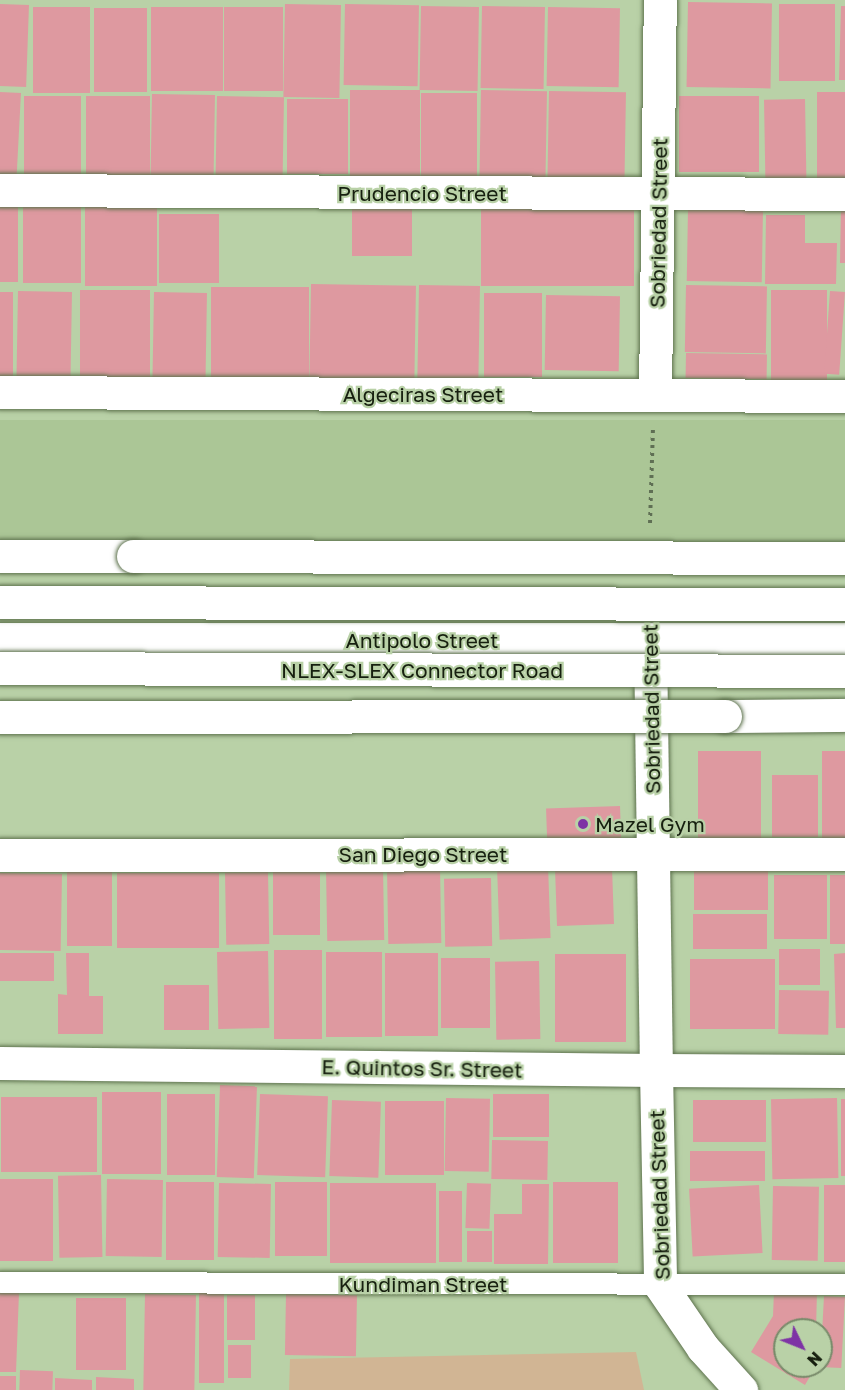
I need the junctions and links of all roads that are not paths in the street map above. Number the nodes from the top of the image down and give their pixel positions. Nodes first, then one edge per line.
1 (660, 0) edge
2 (0, 190) edge
3 (845, 194) edge
4 (659, 195) junction
5 (0, 393) edge
6 (655, 395) junction
7 (845, 396) edge
8 (0, 556) edge
9 (845, 558) edge
10 (0, 602) edge
11 (845, 604) edge
12 (0, 639) edge
13 (845, 639) edge
14 (650, 640) junction
15 (0, 668) edge
16 (845, 671) edge
17 (845, 715) edge
18 (0, 717) edge
19 (653, 853) junction
20 (845, 854) edge
21 (0, 855) edge
22 (0, 1063) edge
23 (656, 1070) junction
24 (845, 1071) edge
25 (0, 1282) edge
26 (845, 1284) edge
27 (660, 1285) junction
28 (741, 1390) edge

1 - 4 main road, Sobriedad Street
2 - 4 main road, Prudencio Street
3 - 4 main road, Prudencio Street
4 - 6 main road, Sobriedad Street
5 - 6 main road, Algeciras Street
6 - 7 main road, Algeciras Street
8 - 9 main road, bridge
10 - 11 main road, bridge
12 - 14 main road, Antipolo Street
13 - 14 main road, Antipolo Street
14 - 19 main road, Sobriedad Street
15 - 16 main road, NLEX-SLEX Connector Road, bridge
17 - 18 main road, bridge
19 - 20 main road, San Diego Street
19 - 21 main road, San Diego Street
19 - 23 main road, Sobriedad Street
22 - 23 main road, E. Quintos Sr. Street
23 - 24 main road, E. Quintos Sr. Street
23 - 27 main road, Sobriedad Street
25 - 27 lane, Kundiman Street
26 - 27 lane, Kundiman Street
27 - 28 main road, Sobriedad Street

